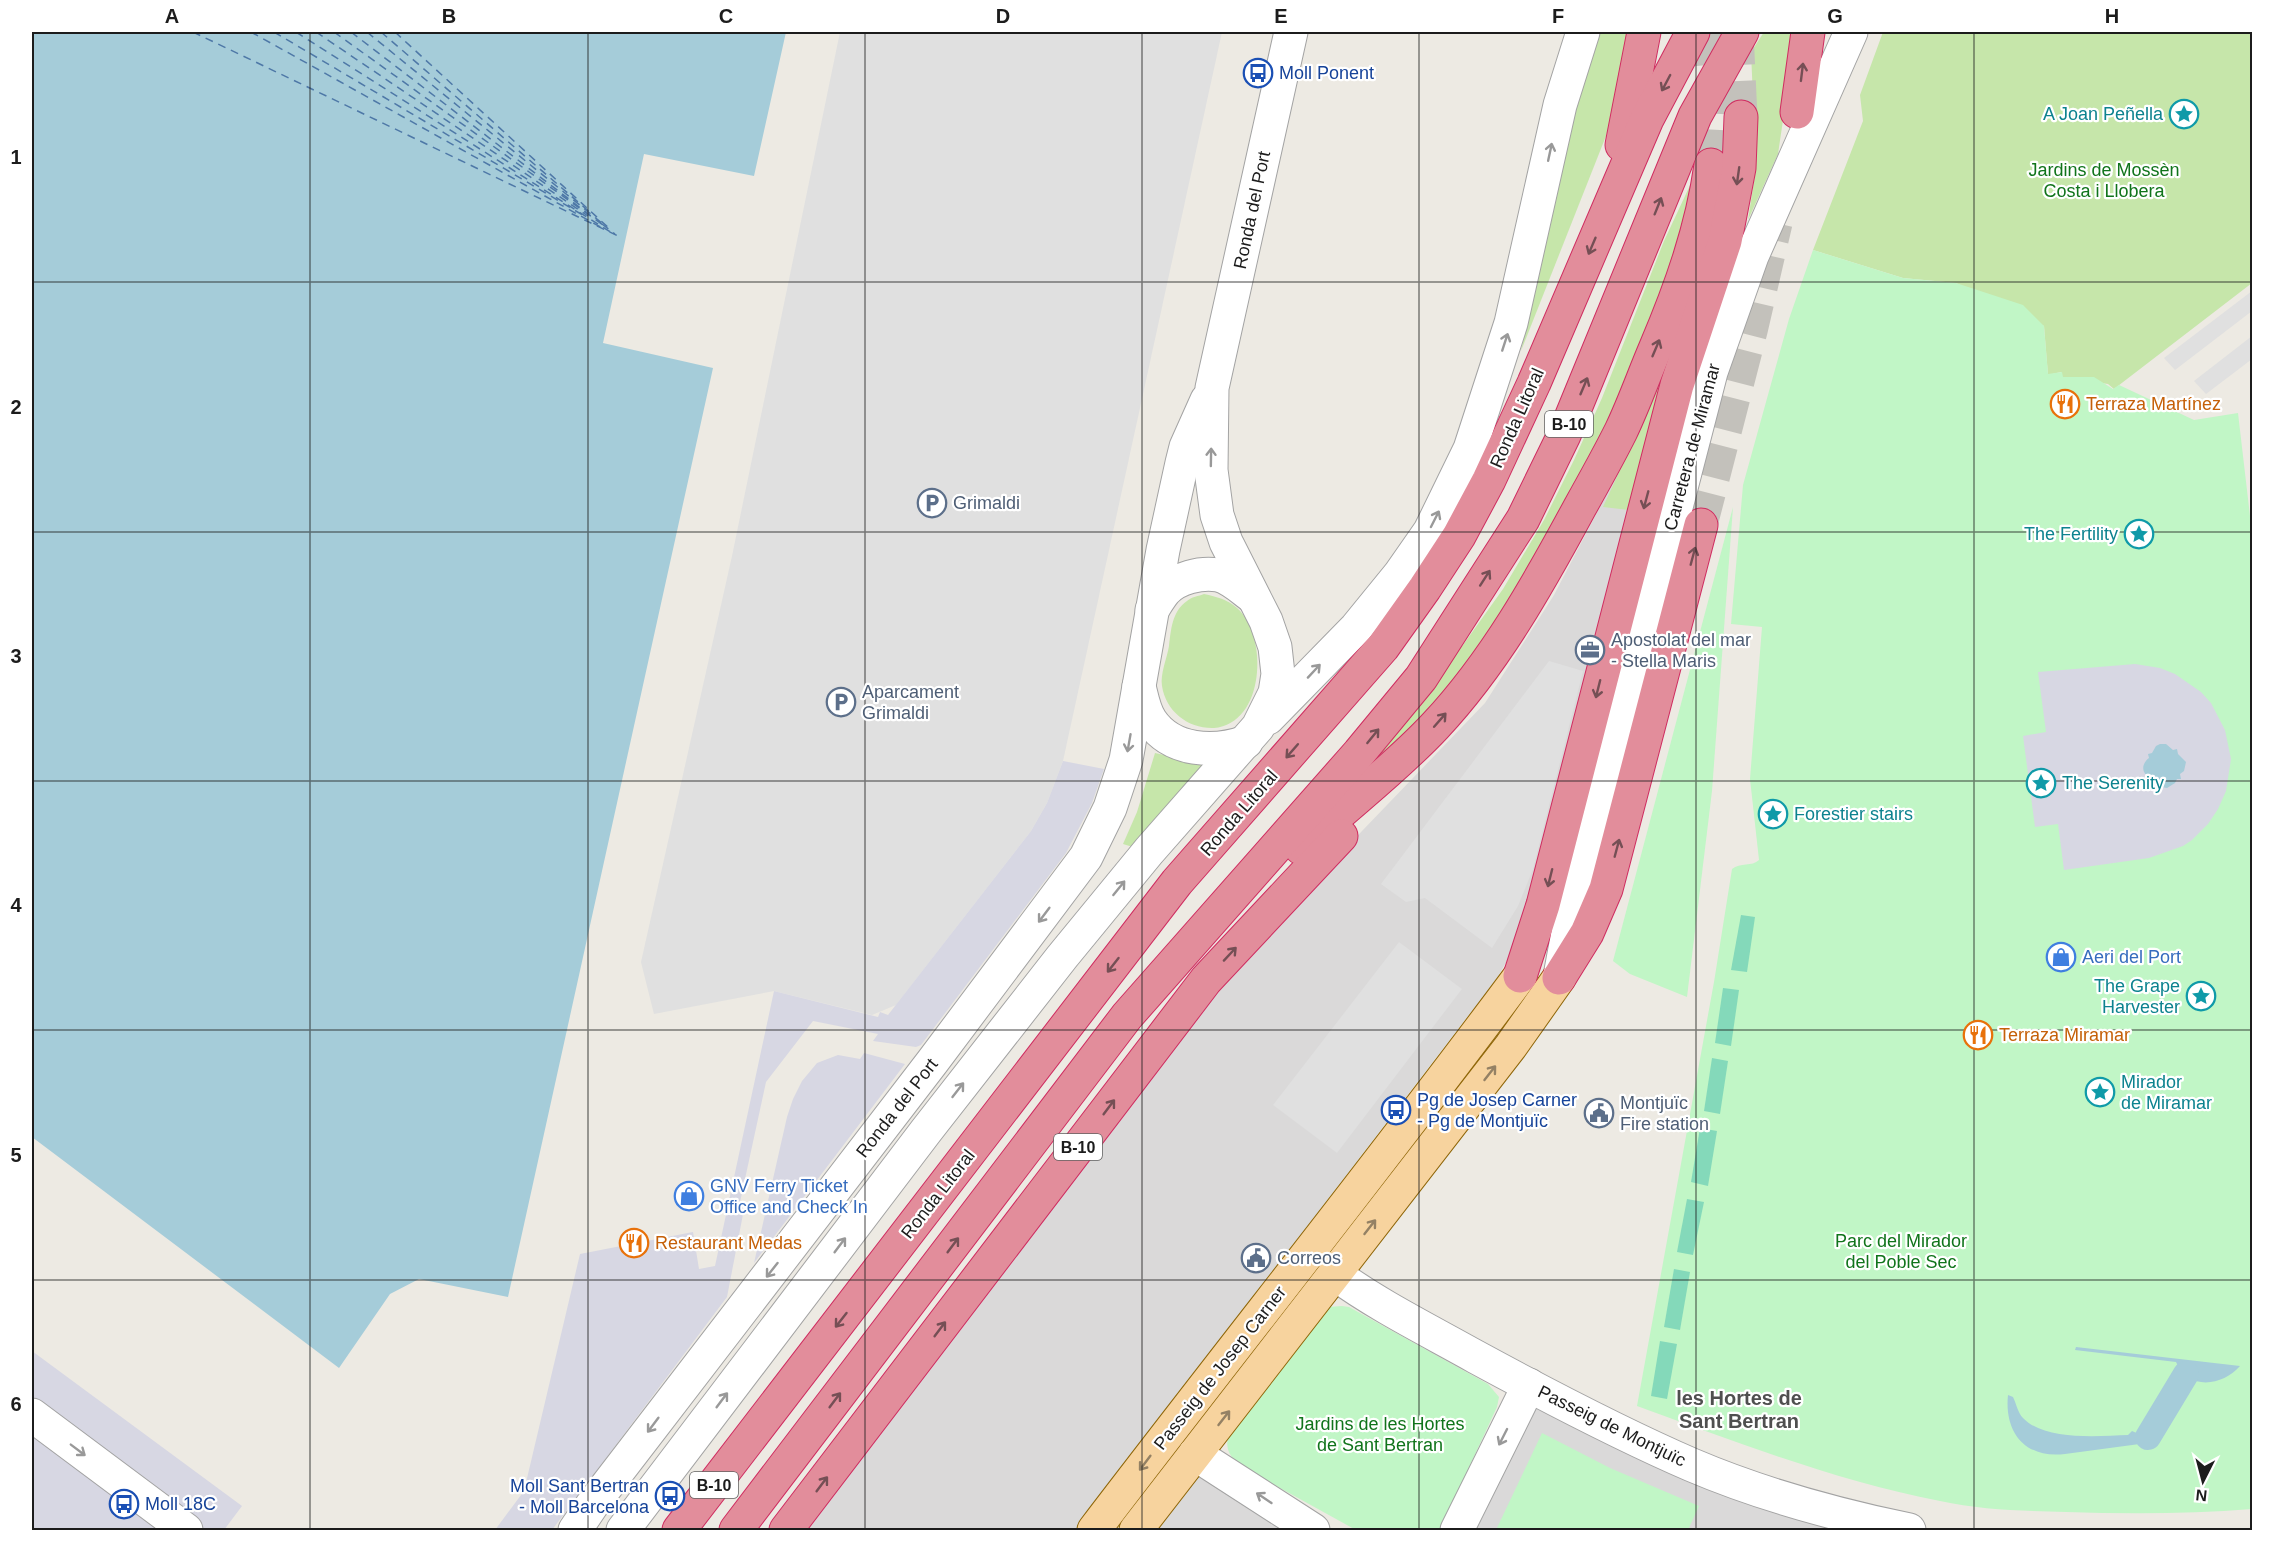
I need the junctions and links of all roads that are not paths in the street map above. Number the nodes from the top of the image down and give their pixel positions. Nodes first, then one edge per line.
1 (1291, 32) edge
2 (1583, 32) edge
3 (1644, 32) edge
4 (1693, 32) edge
5 (1742, 32) edge
6 (1808, 32) edge
7 (1851, 32) edge
8 (1797, 112) dead end
9 (1741, 117) tunnel mouth
10 (1711, 165) tunnel mouth
11 (1615, 192) junction
12 (1212, 388) junction
13 (1701, 525) tunnel mouth
14 (1162, 550) junction
15 (1216, 575) junction
16 (1254, 599) junction
17 (1152, 610) junction
18 (1139, 685) junction
19 (1252, 735) junction
20 (1383, 776) junction
21 (1578, 879) junction
22 (1520, 976) junction
23 (1559, 978) junction
24 (1156, 985) junction
25 (1311, 1252) junction
26 (1335, 1274) junction
27 (1530, 1385) junction
28 (32, 1415) edge
29 (1196, 1454) junction
30 (1809, 1519) edge
31 (186, 1530) edge
32 (575, 1530) edge
33 (623, 1530) edge
34 (679, 1530) edge
35 (736, 1530) edge
36 (786, 1530) edge
37 (1094, 1530) edge
38 (1136, 1530) edge
39 (1313, 1530) edge
40 (1457, 1530) edge
41 (1909, 1530) edge

1 - 12 street, Ronda del Port
19 -> 2 street
3 - 11 highway, B-10
4 -> 11 highway, Ronda Litoral / B-10
24 -> 5 highway, B-10
8 -> 6 highway
7 - 21 street, Carretera de Miramar
9 -> 22 highway
20 -> 10 highway, B-10
11 -> 34 highway, Ronda Litoral / B-10
12 - 14 street, Ronda del Port
16 -> 12 street, Ronda del Port
23 -> 13 highway
14 - 15 street, Ronda del Port
14 - 17 street, Ronda del Port
15 - 16 street, Ronda del Port
15 - 17 street, Ronda del Port
16 - 19 street, Ronda del Port
17 - 18 street, Ronda del Port
18 - 19 street, Ronda del Port
18 -> 32 street, Ronda del Port
33 -> 19 street, Ronda del Port
20 - 24 highway, B-10
36 -> 20 highway, B-10
21 - 22 street, Carretera de Miramar
21 - 23 street, Carretera de Miramar
22 - 25 main road, Passeig de Josep Carner
26 -> 23 main road, Passeig de Josep Carner
35 -> 24 highway, B-10
25 - 26 main road
25 -> 37 main road, Passeig de Josep Carner
26 - 27 street, Passeig de Montjuïc
29 -> 26 main road, Passeig de Josep Carner
27 - 30 street, Passeig de Montjuïc
27 -> 40 street
28 -> 31 street
29 - 38 main road, Passeig de Josep Carner
39 -> 29 street
30 - 41 street, Passeig de Montjuïc

